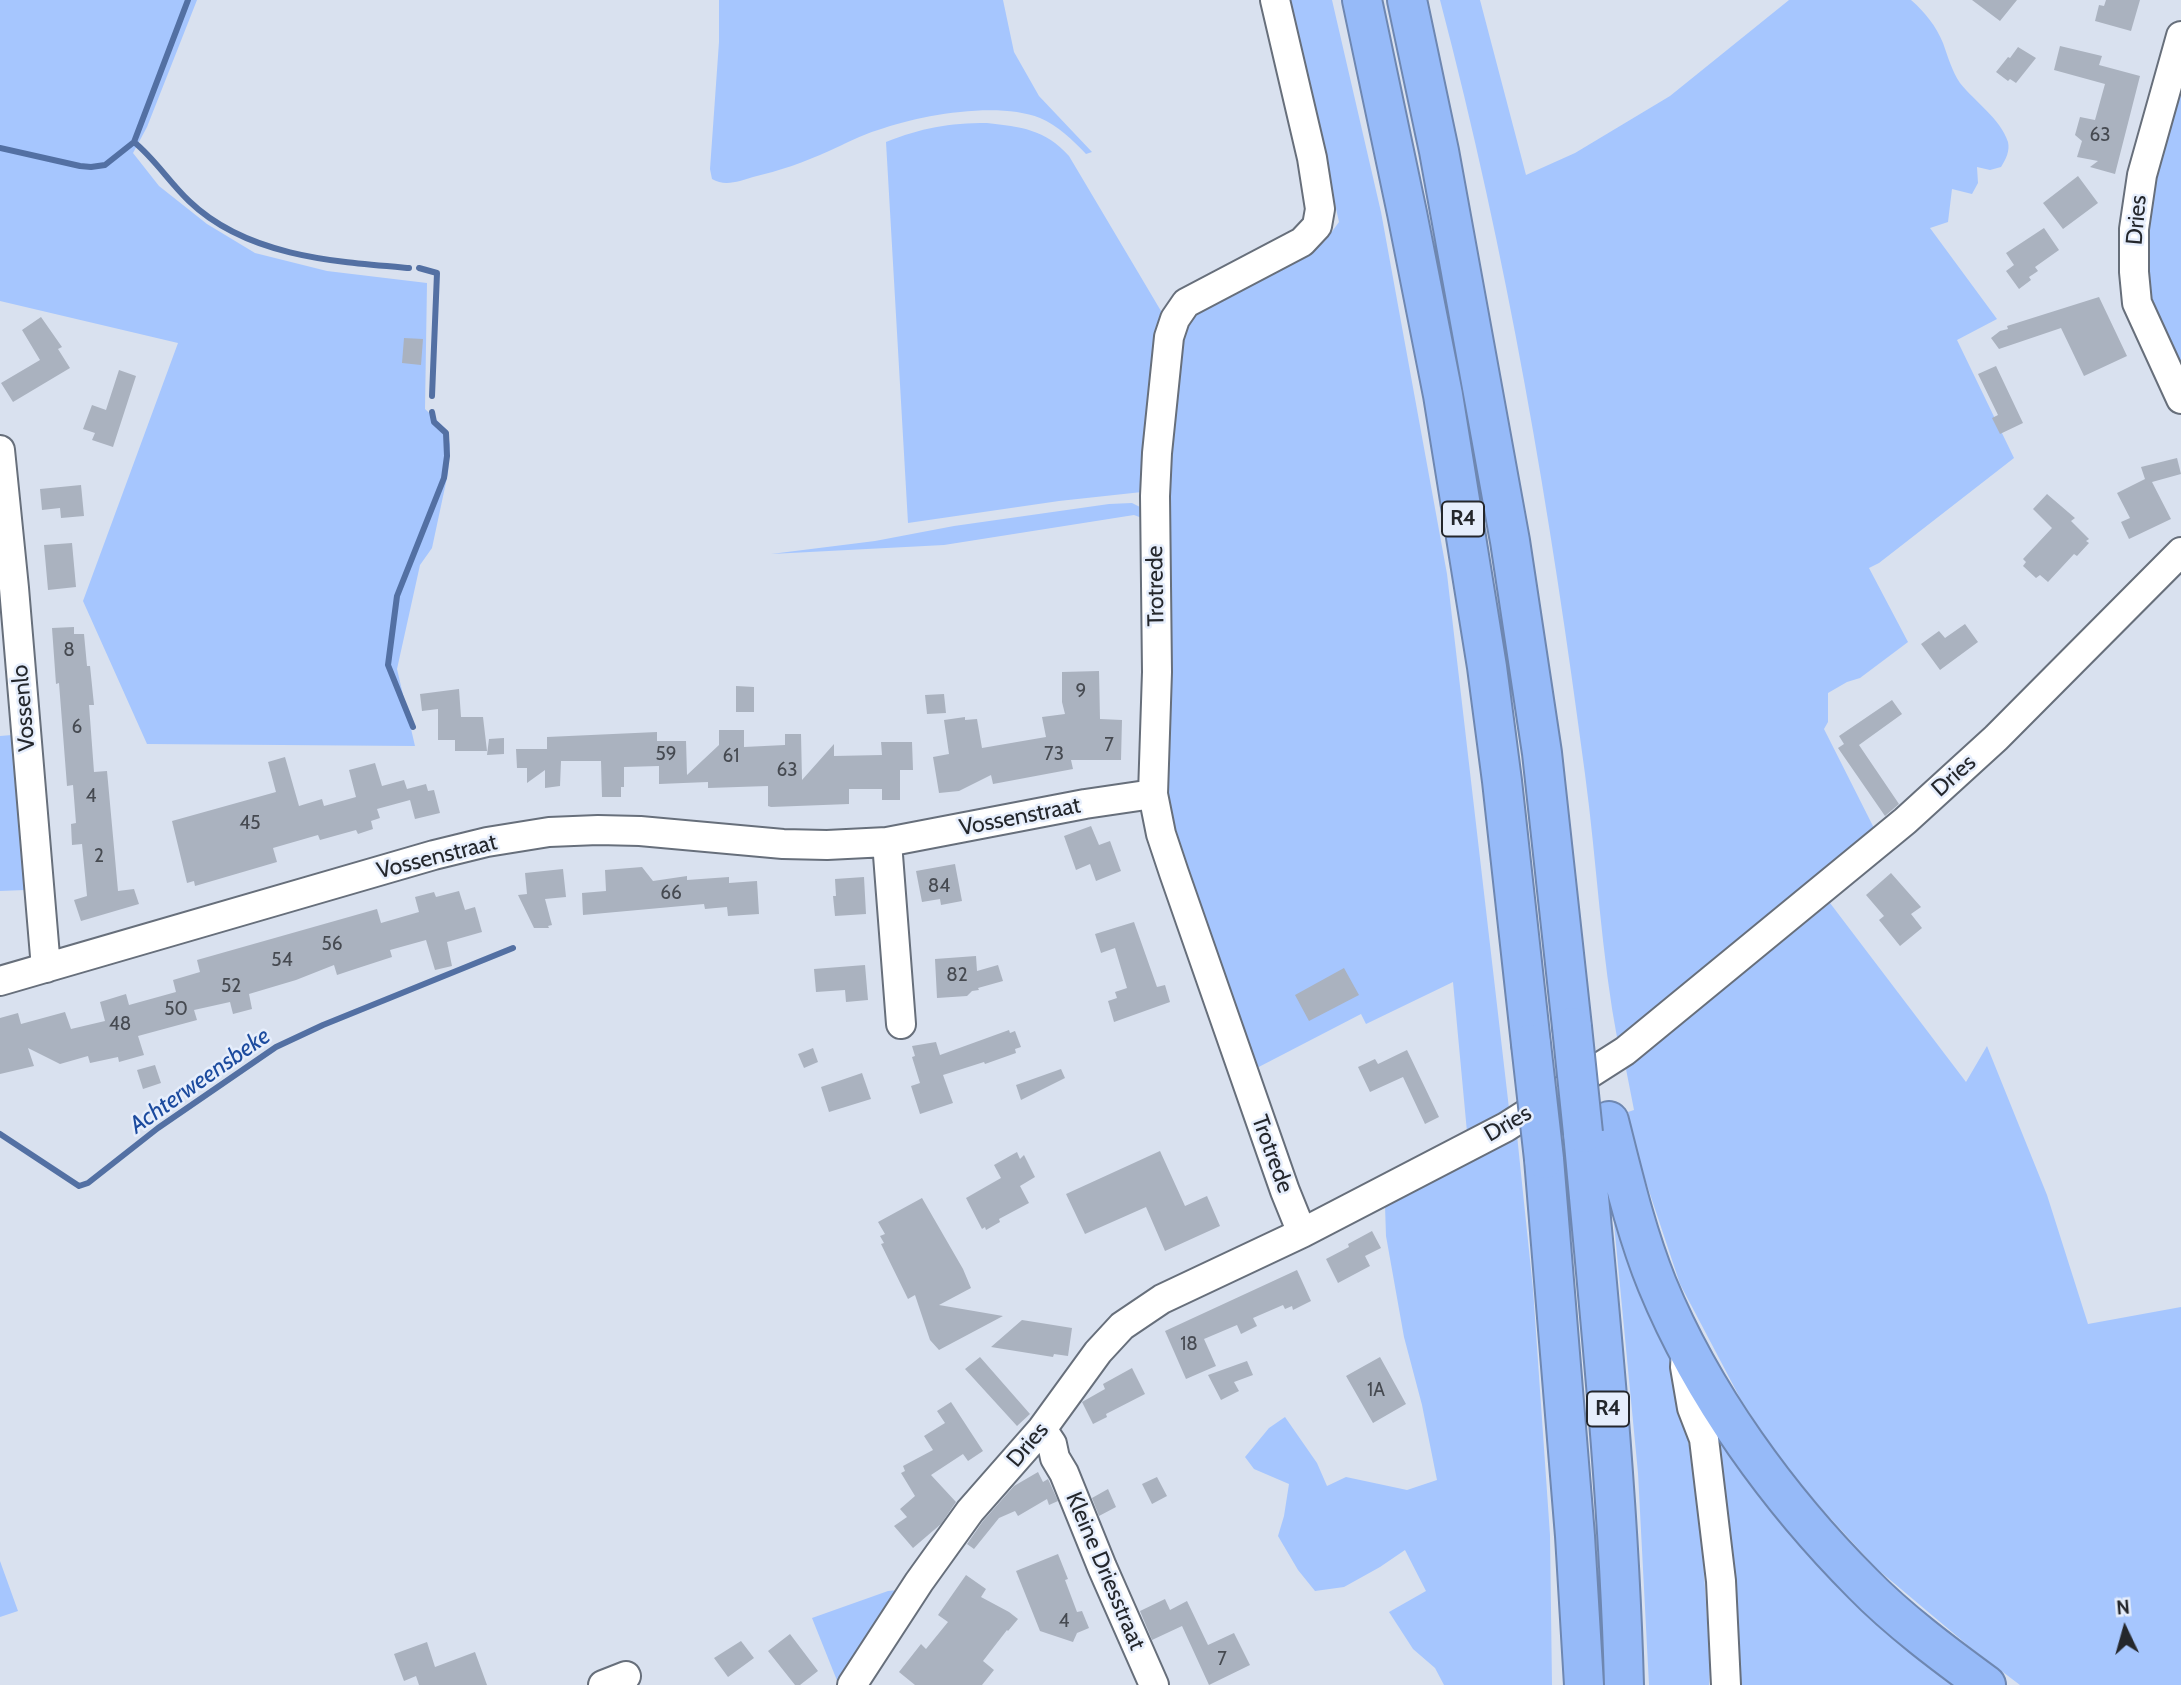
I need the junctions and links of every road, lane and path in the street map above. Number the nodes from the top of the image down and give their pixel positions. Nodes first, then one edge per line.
1 (1275, 0) edge
2 (1362, 0) edge
3 (1406, 0) edge
4 (2181, 36) edge
5 (2181, 399) edge
6 (0, 450) edge
7 (2181, 553) edge
8 (7, 588) edge
9 (1153, 794) junction
10 (887, 842) junction
11 (46, 968) junction
12 (0, 981) edge
13 (901, 1024) dead end
14 (1596, 1127) junction
15 (1302, 1233) junction
16 (1686, 1344) junction
17 (1042, 1429) junction
18 (1023, 1451) junction
19 (1055, 1458) junction
20 (852, 1685) edge
21 (1154, 1685) edge
22 (1584, 1685) edge
23 (1623, 1685) edge
24 (1726, 1685) edge
25 (1986, 1685) edge

1 - 9 street, Trotrede
2 - 22 highway, R4, bridge
3 - 14 highway, R4, bridge
4 - 5 street, Dries
6 - 8 street, Vossenlo
7 - 15 street, Dries
8 - 11 street, Vossenlo
9 - 10 street, Vossenstraat
9 - 15 street, Trotrede
10 - 11 street, Vossenstraat
10 - 13 street
11 - 12 street, Vossenstraat
14 - 16 highway
14 - 23 highway, R4
15 - 17 street, Dries
16 - 24 street
16 - 25 highway
17 - 18 street, Dries
17 - 19 street, Kleine Driesstraat
18 - 19 street
18 - 20 street, Dries
19 - 21 street, Kleine Driesstraat

